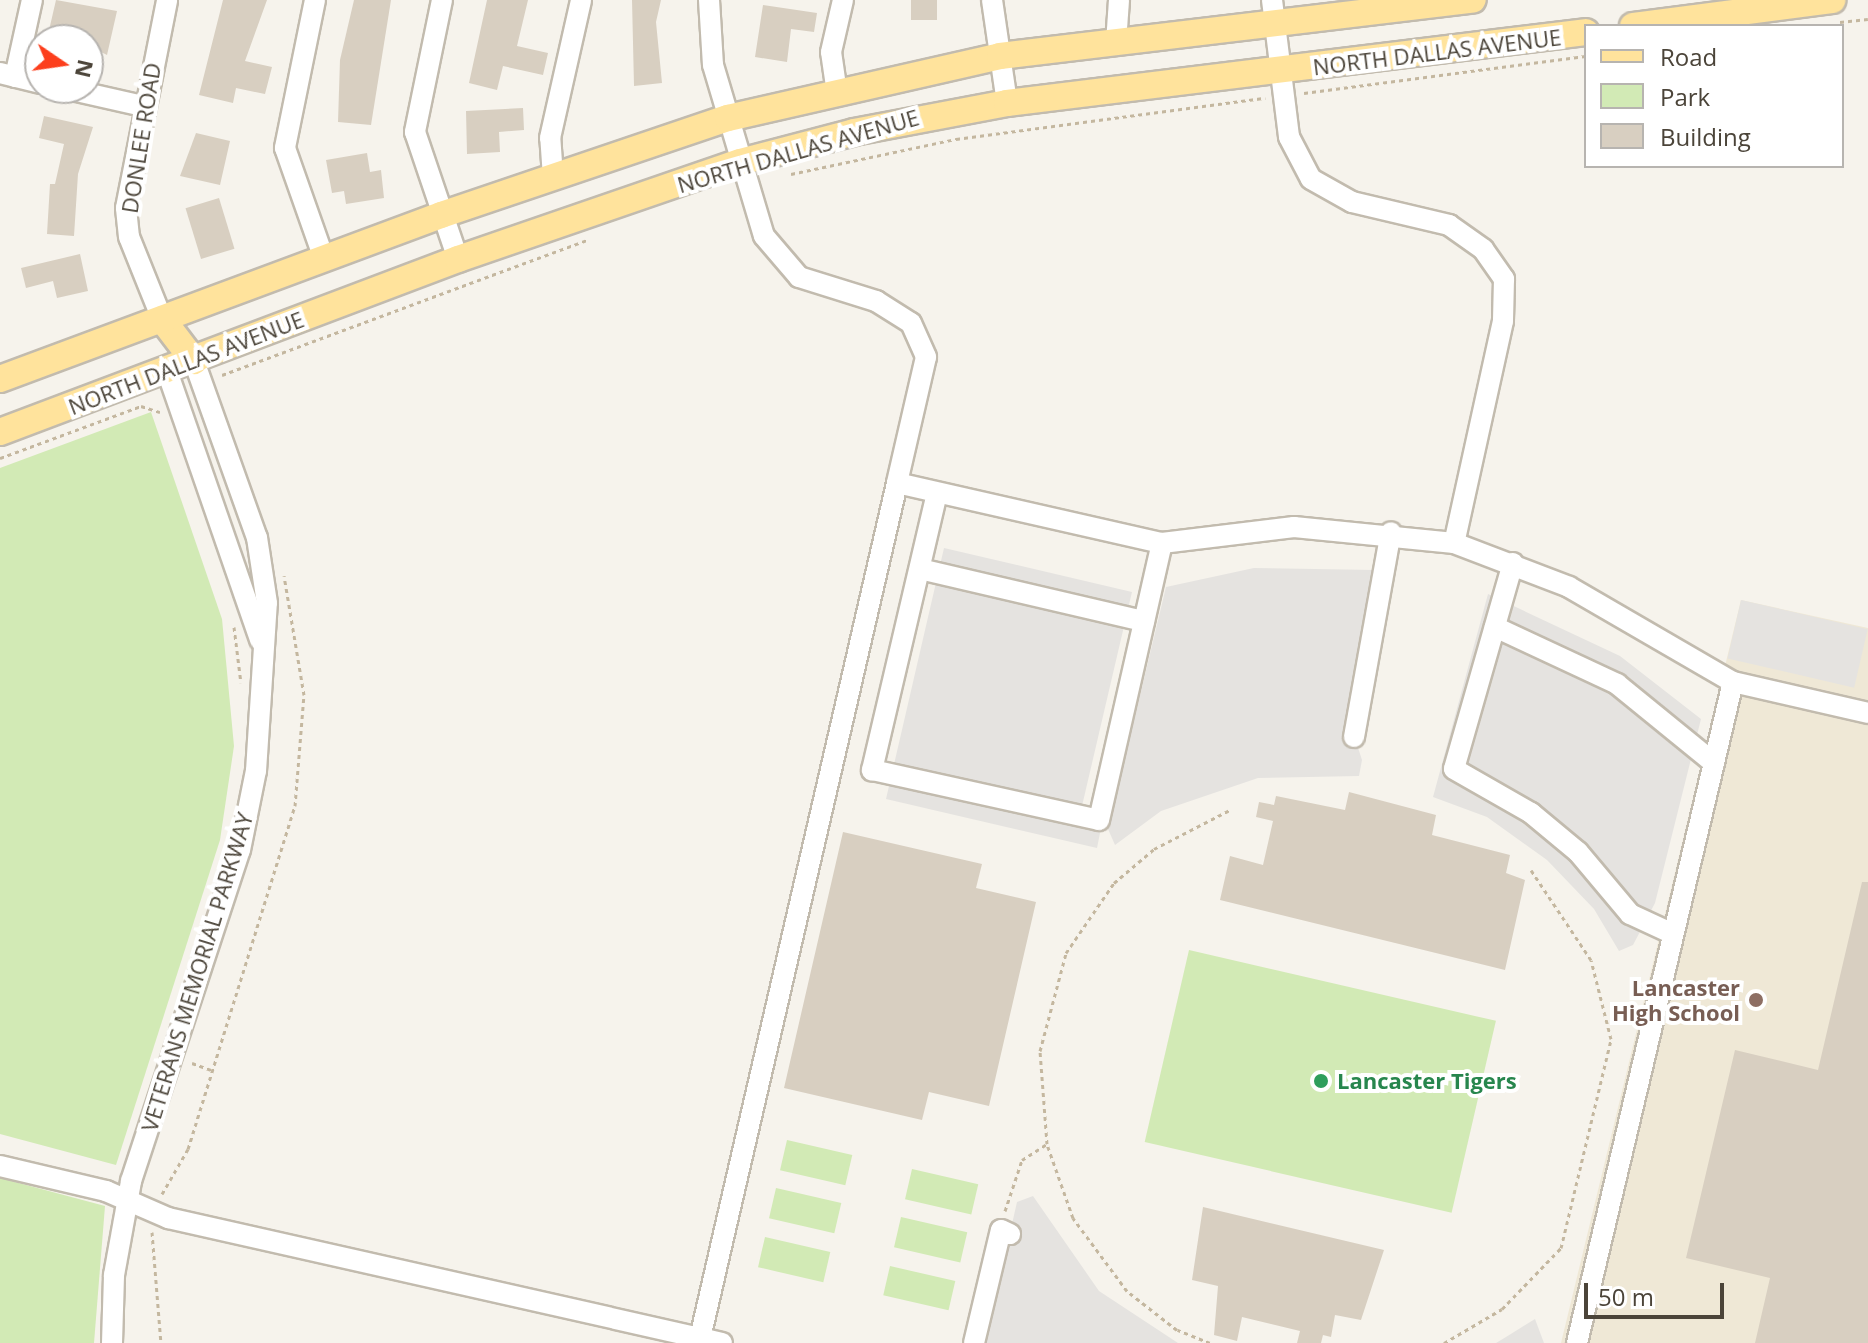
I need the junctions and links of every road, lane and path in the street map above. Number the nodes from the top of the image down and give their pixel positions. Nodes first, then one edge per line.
1 (32, 0) edge
2 (167, 0) edge
3 (315, 0) edge
4 (442, 0) edge
5 (581, 0) edge
6 (709, 0) edge
7 (843, 0) edge
8 (992, 0) edge
9 (1119, 0) edge
10 (1473, 0) edge
11 (1832, 0) edge
12 (1274, 13) edge
13 (1648, 24) edge
14 (1584, 32) edge
15 (1116, 43) junction
16 (1000, 56) junction
17 (1584, 56) edge
18 (7, 75) edge
19 (1283, 84) junction
20 (837, 93) junction
21 (104, 97) edge
22 (1007, 103) junction
23 (143, 106) junction
24 (728, 118) junction
25 (744, 172) junction
26 (553, 177) junction
27 (441, 215) junction
28 (596, 237) dead end
29 (324, 259) junction
30 (458, 259) junction
31 (162, 319) junction
32 (194, 361) junction
33 (167, 371) junction
34 (222, 375) dead end
35 (0, 379) edge
36 (165, 420) dead end
37 (0, 432) edge
38 (0, 458) edge
39 (897, 483) junction
40 (937, 493) junction
41 (1391, 532) junction
42 (1162, 543) junction
43 (1454, 543) junction
44 (1513, 563) junction
45 (920, 569) junction
46 (232, 617) dead end
47 (1144, 621) junction
48 (1495, 627) junction
49 (262, 644) junction
50 (1733, 682) junction
51 (242, 691) dead end
52 (1868, 713) edge
53 (1354, 737) dead end
54 (1714, 763) junction
55 (1230, 810) dead end
56 (1531, 870) dead end
57 (1673, 934) junction
58 (180, 1060) dead end
59 (214, 1071) dead end
60 (1047, 1144) junction
61 (0, 1166) edge
62 (126, 1202) junction
63 (1005, 1232) joint
64 (700, 1338) junction
65 (112, 1343) edge
66 (722, 1343) edge
67 (974, 1343) edge
68 (1210, 1343) edge
69 (1444, 1343) edge
70 (1577, 1343) edge

1 - 18 street
2 - 23 street, DONLEE ROAD
3 - 29 street
4 - 27 street
5 - 26 street
6 - 24 street
7 - 20 street
8 - 16 street
9 - 15 street
10 - 12 main road, NORTH DALLAS AVENUE
11 - 13 main road
12 - 15 main road, NORTH DALLAS AVENUE
12 - 19 street
14 - 19 main road, NORTH DALLAS AVENUE
15 - 16 main road, NORTH DALLAS AVENUE
16 - 20 main road, NORTH DALLAS AVENUE
16 - 22 street
17 - 19 path
19 - 22 main road, NORTH DALLAS AVENUE
19 - 25 path
19 - 43 street
20 - 24 main road, NORTH DALLAS AVENUE
21 - 23 street
22 - 25 main road, NORTH DALLAS AVENUE
23 - 31 street, DONLEE ROAD
24 - 25 street
24 - 26 main road, NORTH DALLAS AVENUE
25 - 30 main road, NORTH DALLAS AVENUE
25 - 39 street
26 - 27 main road, NORTH DALLAS AVENUE
27 - 29 main road, NORTH DALLAS AVENUE
27 - 30 street
28 - 34 path
29 - 31 main road, NORTH DALLAS AVENUE
30 - 32 main road, NORTH DALLAS AVENUE
31 - 32 main road
31 - 33 main road
31 - 35 main road, NORTH DALLAS AVENUE
32 - 33 main road, NORTH DALLAS AVENUE
32 - 49 street, VETERANS MEMORIAL PARKWAY
33 - 37 main road, NORTH DALLAS AVENUE
33 - 49 street, VETERANS MEMORIAL PARKWAY
36 - 38 path
39 - 40 street
39 - 64 street
40 - 42 street
40 - 45 street
41 - 42 street
41 - 43 street
41 - 53 street
42 - 47 street
43 - 44 street
44 - 48 street
44 - 50 street
45 - 47 street
45 - 47 street
46 - 51 path
48 - 54 street
48 - 57 street
49 - 62 street, VETERANS MEMORIAL PARKWAY
50 - 52 street
50 - 54 street
54 - 57 street
55 - 60 path
56 - 69 path
57 - 70 street
58 - 59 path
60 - 63 path
60 - 68 path
61 - 62 street
62 - 64 street
62 - 65 street, VETERANS MEMORIAL PARKWAY
63 - 67 street
64 - 66 street

